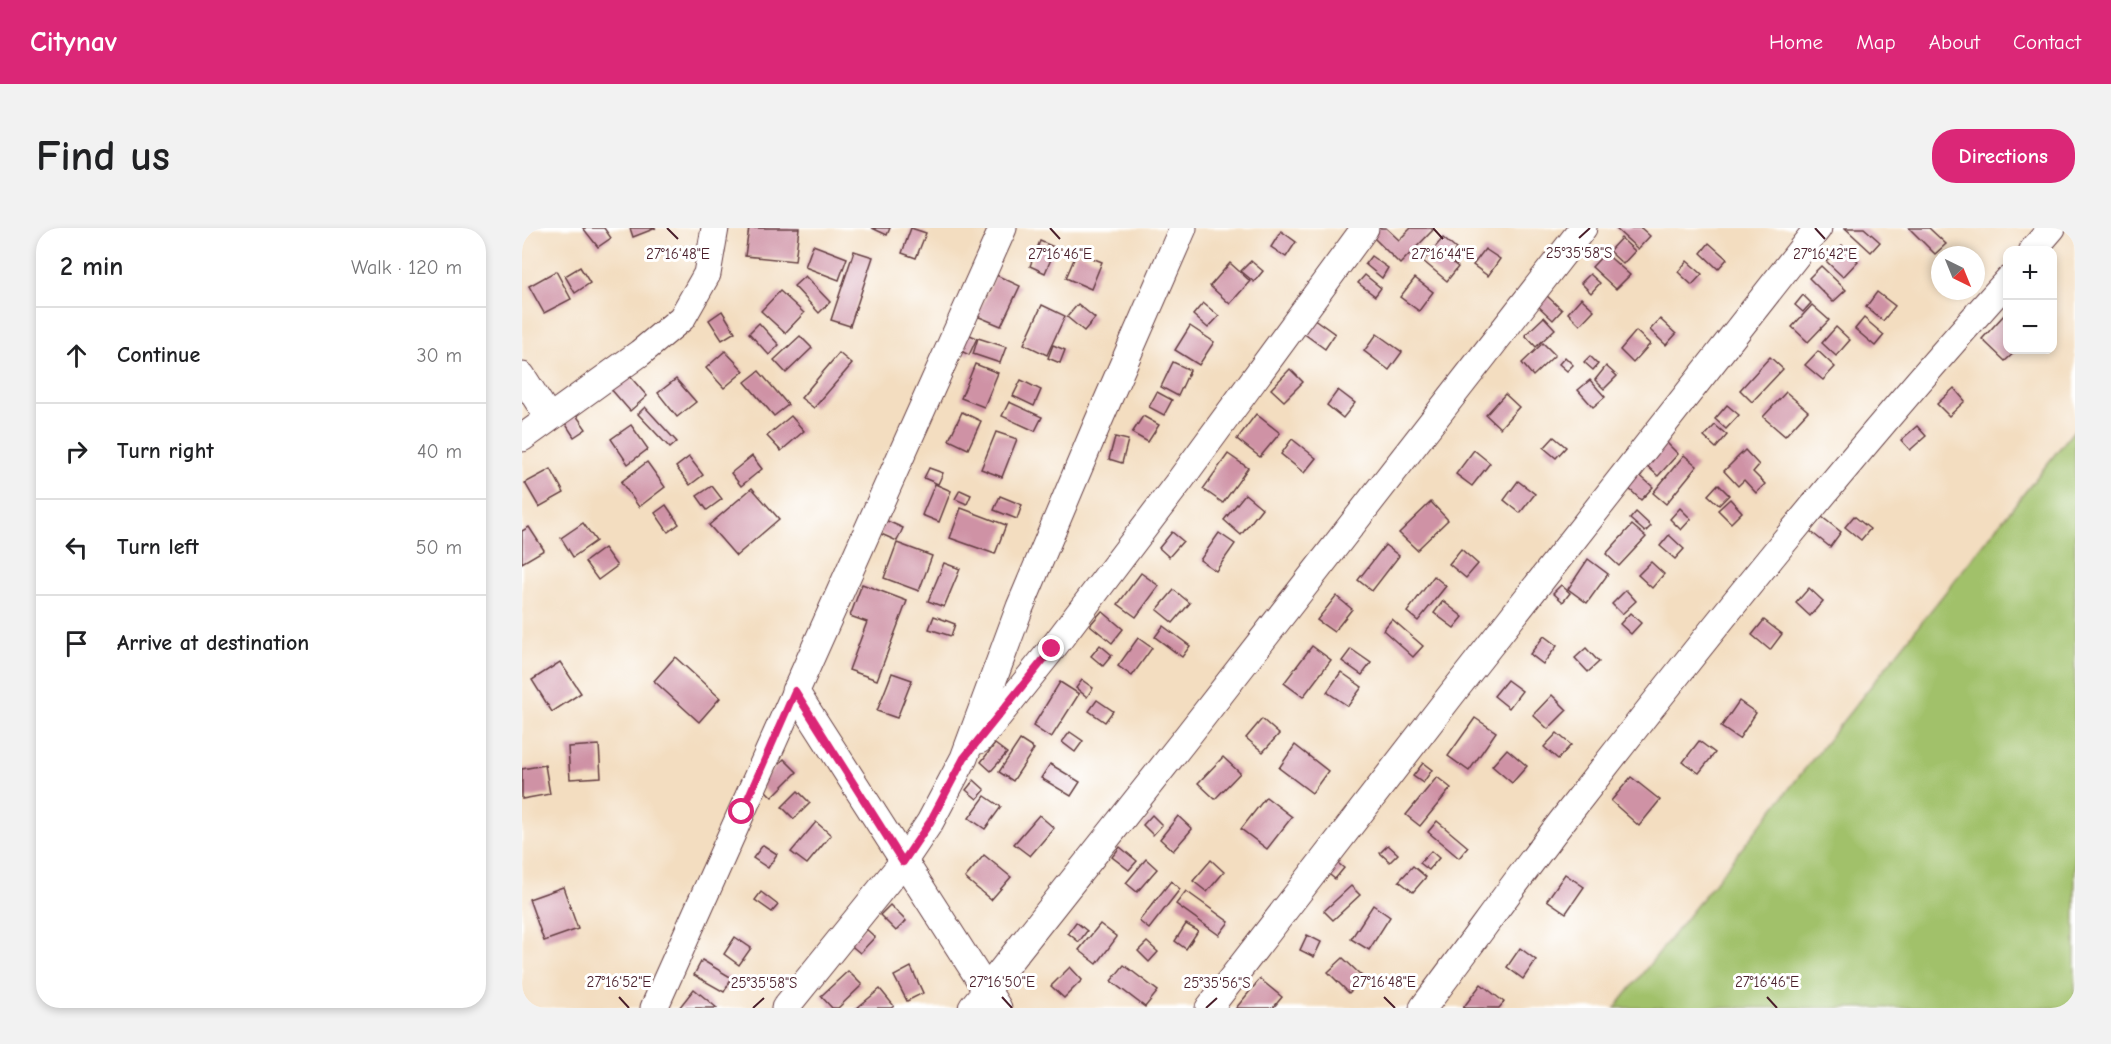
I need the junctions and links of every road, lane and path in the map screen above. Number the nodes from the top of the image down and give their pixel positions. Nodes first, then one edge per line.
1 (715, 228) edge
2 (1003, 228) edge
3 (1183, 228) edge
4 (1365, 228) edge
5 (1583, 228) edge
6 (1818, 228) edge
7 (2052, 228) edge
8 (2036, 246) edge
9 (2003, 284) edge
10 (522, 376) edge
11 (549, 418) junction
12 (522, 438) edge
13 (795, 691) junction
14 (964, 758) junction
15 (903, 862) junction
16 (985, 1002) edge
17 (654, 1008) edge
18 (784, 1008) edge
19 (1209, 1008) edge
20 (1423, 1008) edge

1 - 11 street
2 - 13 street
3 - 14 street
4 - 14 street
5 - 16 street
6 - 19 street
7 - 8 street
9 - 20 street
10 - 11 street
11 - 12 street
13 - 15 street
13 - 17 street
14 - 15 street
15 - 16 street
15 - 18 street

